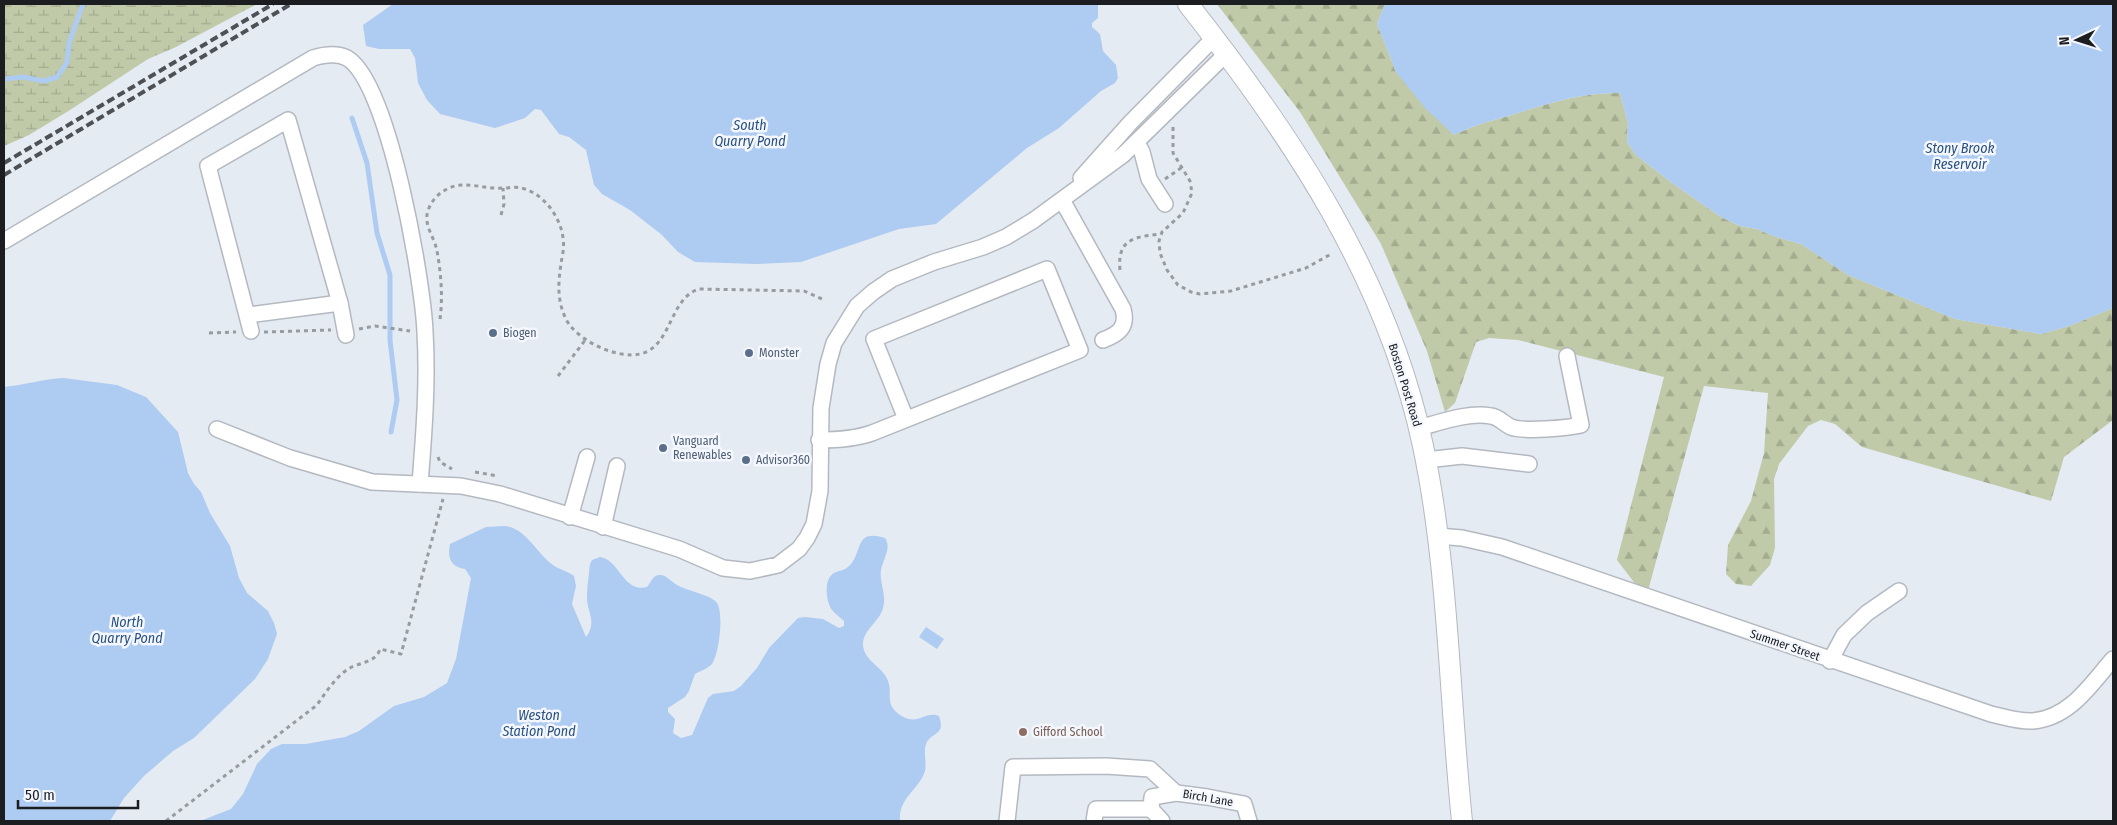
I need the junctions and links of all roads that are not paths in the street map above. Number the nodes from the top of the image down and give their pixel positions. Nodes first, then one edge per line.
1 (1188, 4) edge
2 (1214, 38) junction
3 (1226, 54) junction
4 (1137, 143) junction
5 (1062, 200) junction
6 (1165, 204) dead end
7 (4, 241) edge
8 (340, 304) junction
9 (248, 316) junction
10 (251, 331) road end
11 (346, 333) road end
12 (1103, 340) dead end
13 (1567, 356) dead end
14 (906, 419) junction
15 (1419, 428) junction
16 (217, 429) dead end
17 (820, 440) junction
18 (587, 457) dead end
19 (1426, 460) junction
20 (1528, 464) dead end
21 (618, 466) dead end
22 (420, 484) junction
23 (570, 517) junction
24 (603, 527) junction
25 (1438, 536) junction
26 (1899, 591) dead end
27 (2113, 659) edge
28 (1830, 661) junction
29 (1176, 793) junction
30 (1151, 809) junction
31 (1007, 821) edge
32 (1094, 821) edge
33 (1162, 821) edge
34 (1248, 821) edge
35 (1462, 821) edge

1 - 2 main road, Boston Post Road
2 - 3 main road, Boston Post Road
2 - 5 street
3 - 4 street
3 - 15 main road, Boston Post Road
4 - 5 street
4 - 6 street
5 - 12 street
5 - 17 street
7 - 22 street
8 - 9 street
8 - 9 street
8 - 11 street
9 - 10 street
13 - 15 street
14 - 14 street
14 - 17 street
15 - 19 main road, Boston Post Road
16 - 22 street
17 - 24 street
18 - 23 street
19 - 20 street
19 - 25 main road, Boston Post Road
21 - 24 street
22 - 23 street
23 - 24 street
25 - 28 street, Summer Street
25 - 35 main road, Boston Post Road
26 - 28 street
27 - 28 street, Summer Street
29 - 30 street, Birch Lane
29 - 31 street
29 - 34 street, Birch Lane
30 - 32 street
30 - 33 street

